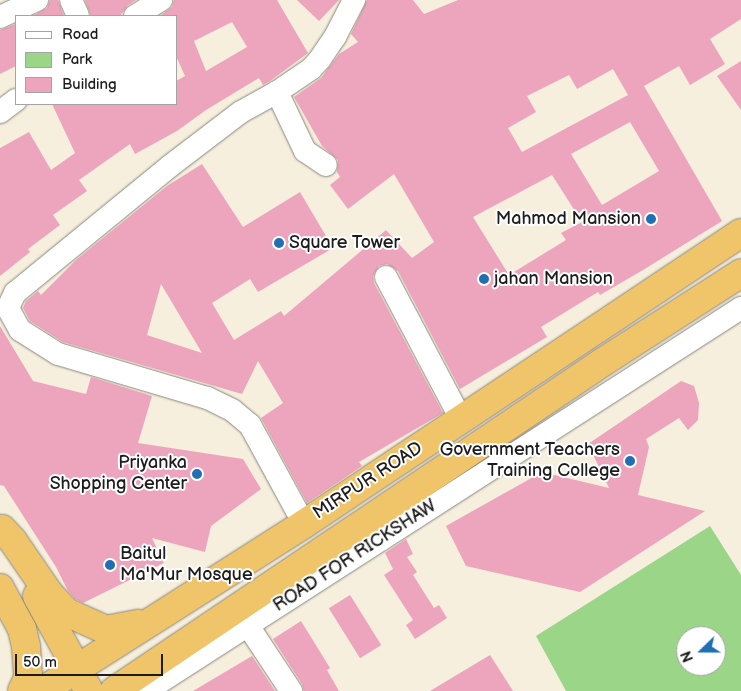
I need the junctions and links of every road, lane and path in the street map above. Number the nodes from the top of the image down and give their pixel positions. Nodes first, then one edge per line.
1 (38, 0) edge
2 (71, 0) edge
3 (161, 0) edge
4 (354, 0) edge
5 (78, 15) edge
6 (137, 15) edge
7 (0, 17) edge
8 (277, 92) junction
9 (15, 101) edge
10 (0, 112) edge
11 (326, 165) dead end
12 (741, 233) edge
13 (741, 274) edge
14 (386, 277) dead end
15 (741, 308) edge
16 (461, 419) junction
17 (304, 524) junction
18 (1, 527) edge
19 (0, 588) edge
20 (241, 616) junction
21 (150, 620) junction
22 (76, 668) junction
23 (22, 691) edge
24 (42, 691) edge
25 (89, 691) edge
26 (114, 691) edge
27 (146, 691) edge
28 (291, 691) edge

1 - 7 street
2 - 5 street
3 - 6 street
4 - 8 street
8 - 11 street
8 - 17 street, MIRPUR ROAD
9 - 10 street
12 - 16 highway, MIRPUR ROAD
13 - 20 highway, MIRPUR ROAD
14 - 16 street
15 - 20 street, ROAD FOR RICKSHAW
16 - 17 highway, MIRPUR ROAD
17 - 21 highway, MIRPUR ROAD
18 - 21 highway
18 - 22 highway
19 - 23 highway
20 - 26 highway, MIRPUR ROAD
20 - 27 street, ROAD FOR RICKSHAW
20 - 28 street
21 - 22 highway, MIRPUR ROAD
22 - 24 highway, MIRPUR ROAD
22 - 25 highway

